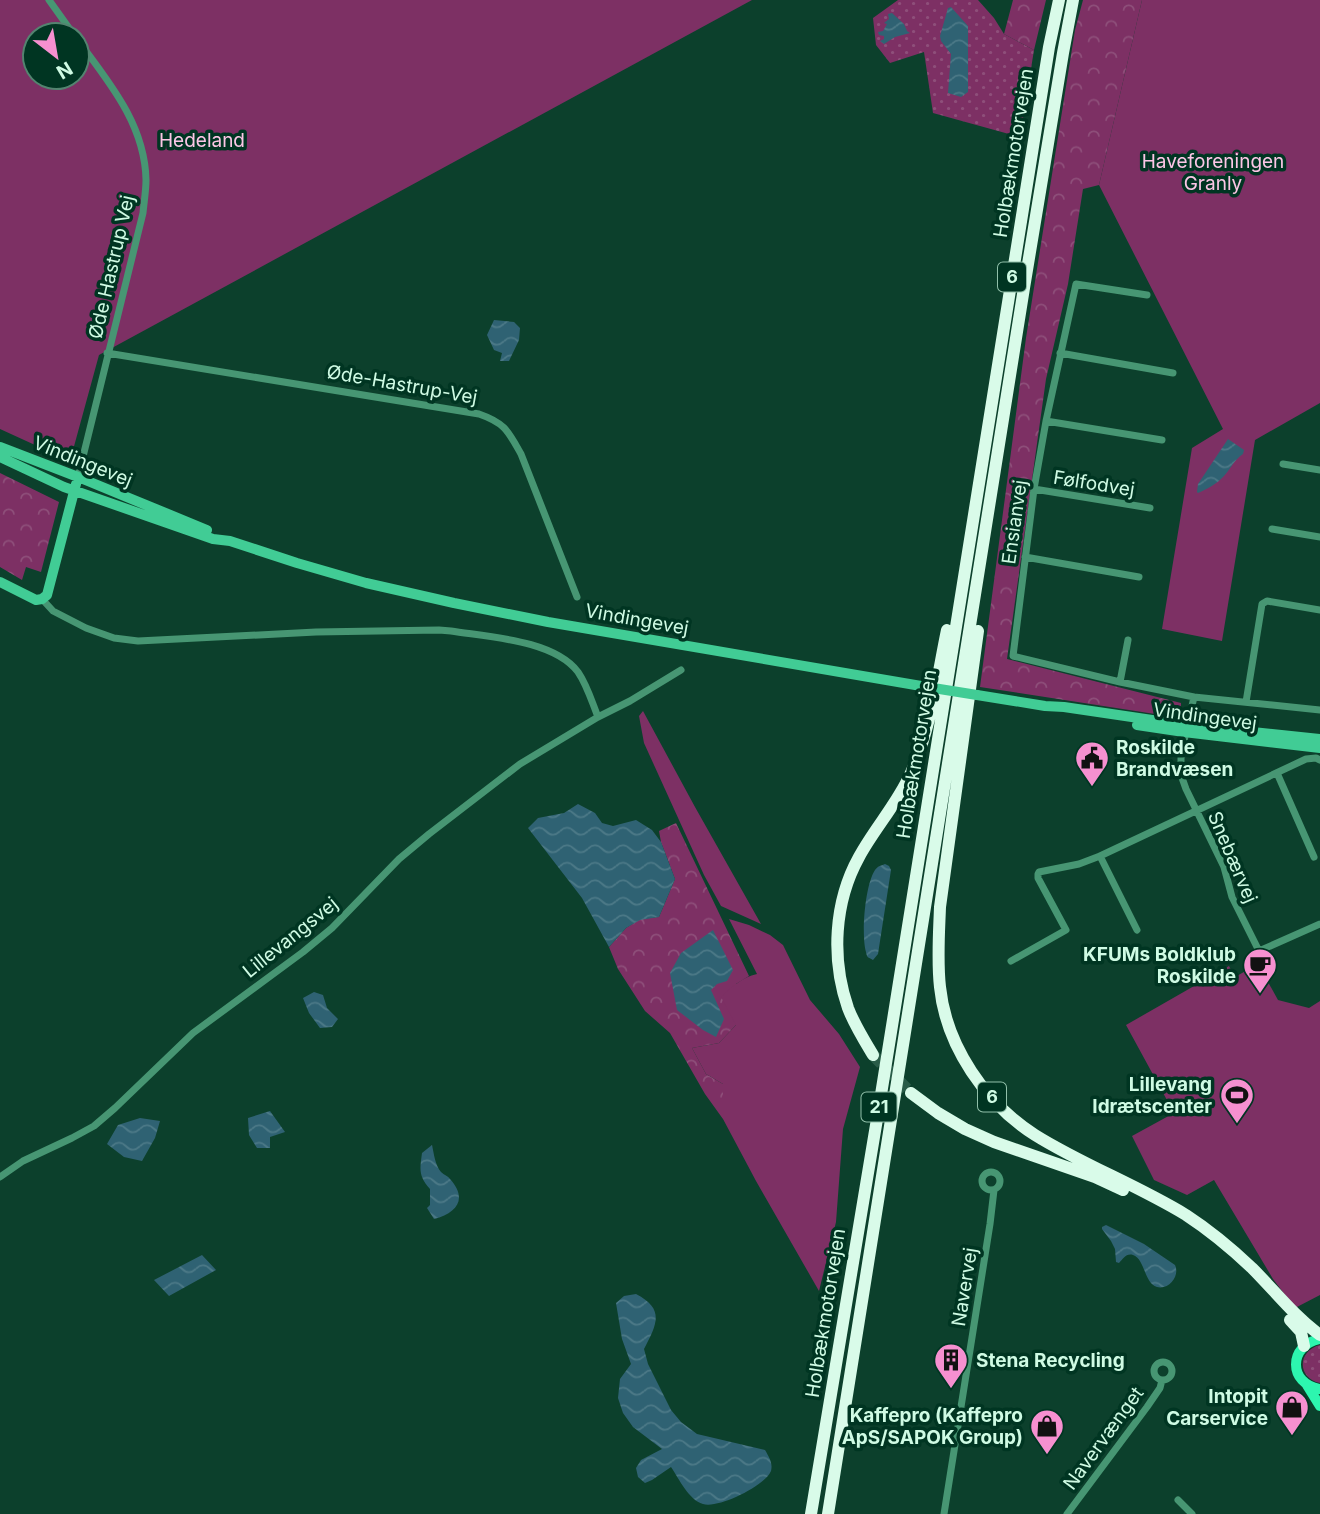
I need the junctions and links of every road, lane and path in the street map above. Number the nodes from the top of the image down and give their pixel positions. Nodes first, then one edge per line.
1 (49, 0) edge
2 (1059, 0) edge
3 (1073, 0) edge
4 (64, 21) edge
5 (91, 58) edge
6 (1147, 295) dead end
7 (107, 353) junction
8 (1060, 353) junction
9 (1173, 373) dead end
10 (1046, 421) junction
11 (1162, 440) dead end
12 (0, 446) edge
13 (0, 457) edge
14 (1283, 464) dead end
15 (1320, 470) edge
16 (78, 477) junction
17 (1034, 489) junction
18 (74, 490) junction
19 (1150, 508) dead end
20 (989, 513) junction
21 (1272, 530) dead end
22 (1320, 537) edge
23 (230, 541) junction
24 (967, 555) junction
25 (1025, 557) junction
26 (1139, 577) dead end
27 (0, 582) edge
28 (577, 597) dead end
29 (42, 599) junction
30 (1320, 610) edge
31 (1128, 640) dead end
32 (681, 670) dead end
33 (1120, 682) junction
34 (1194, 697) junction
35 (1246, 702) junction
36 (1320, 710) edge
37 (597, 717) junction
38 (1185, 728) junction
39 (1320, 739) edge
40 (1320, 748) edge
41 (1320, 760) edge
42 (1277, 773) junction
43 (1196, 810) junction
44 (1100, 856) junction
45 (1314, 857) dead end
46 (1320, 924) edge
47 (1137, 930) dead end
48 (1011, 961) dead end
49 (873, 1055) tunnel mouth
50 (911, 1093) tunnel mouth
51 (0, 1177) edge
52 (994, 1190) dead end
53 (1320, 1337) edge
54 (1304, 1346) junction
55 (1162, 1380) dead end
56 (1307, 1385) junction
57 (1320, 1389) edge
58 (1320, 1406) edge
59 (1178, 1500) dead end
60 (811, 1514) edge
61 (828, 1514) edge
62 (944, 1514) edge
63 (1067, 1514) edge
64 (1192, 1514) edge

1 - 4 street, Øde Hastrup Vej
2 - 24 highway, Holbækmotorvejen / 6
3 - 20 highway, Holbækmotorvejen / 6
5 - 7 street, Øde Hastrup Vej
6 - 8 street, Ensianvej
7 - 16 street, Øde Hastrup Vej
7 - 28 street, Øde-Hastrup-Vej
8 - 9 street
8 - 10 street, Ensianvej
10 - 11 street
10 - 17 street, Ensianvej
12 - 16 main road, Vindingevej
13 - 18 main road, Vindingevej
14 - 15 street
16 - 18 main road
16 - 23 main road, Vindingevej
17 - 19 street, Følfodvej
17 - 25 street, Ensianvej
18 - 23 main road, Vindingevej
18 - 29 main road
20 - 53 highway, 6
20 - 61 highway, Holbækmotorvejen / 21
21 - 22 street
23 - 38 main road, Vindingevej, bridge
24 - 49 highway, 6
24 - 60 highway, Holbækmotorvejen / 21
25 - 26 street
25 - 33 street, Ensianvej
27 - 29 main road
29 - 37 street
30 - 35 street
31 - 33 street
32 - 37 street, Lillevangsvej
33 - 34 street, Ensianvej
34 - 35 street, Ensianvej
34 - 38 street, Snebærvej
35 - 36 street, Ensianvej
37 - 51 street, Lillevangsvej
38 - 39 main road, Vindingevej
38 - 40 main road, Vindingevej
38 - 43 street, Snebærvej
41 - 42 street
42 - 43 street
42 - 45 street
43 - 44 street
43 - 46 street, Snebærvej
44 - 47 street
44 - 48 street
50 - 54 highway, 6
52 - 62 street, Navervej
53 - 54 main road, 6
54 - 56 main road
55 - 63 street, Navervænget
56 - 57 main road
56 - 58 main road
59 - 64 street

